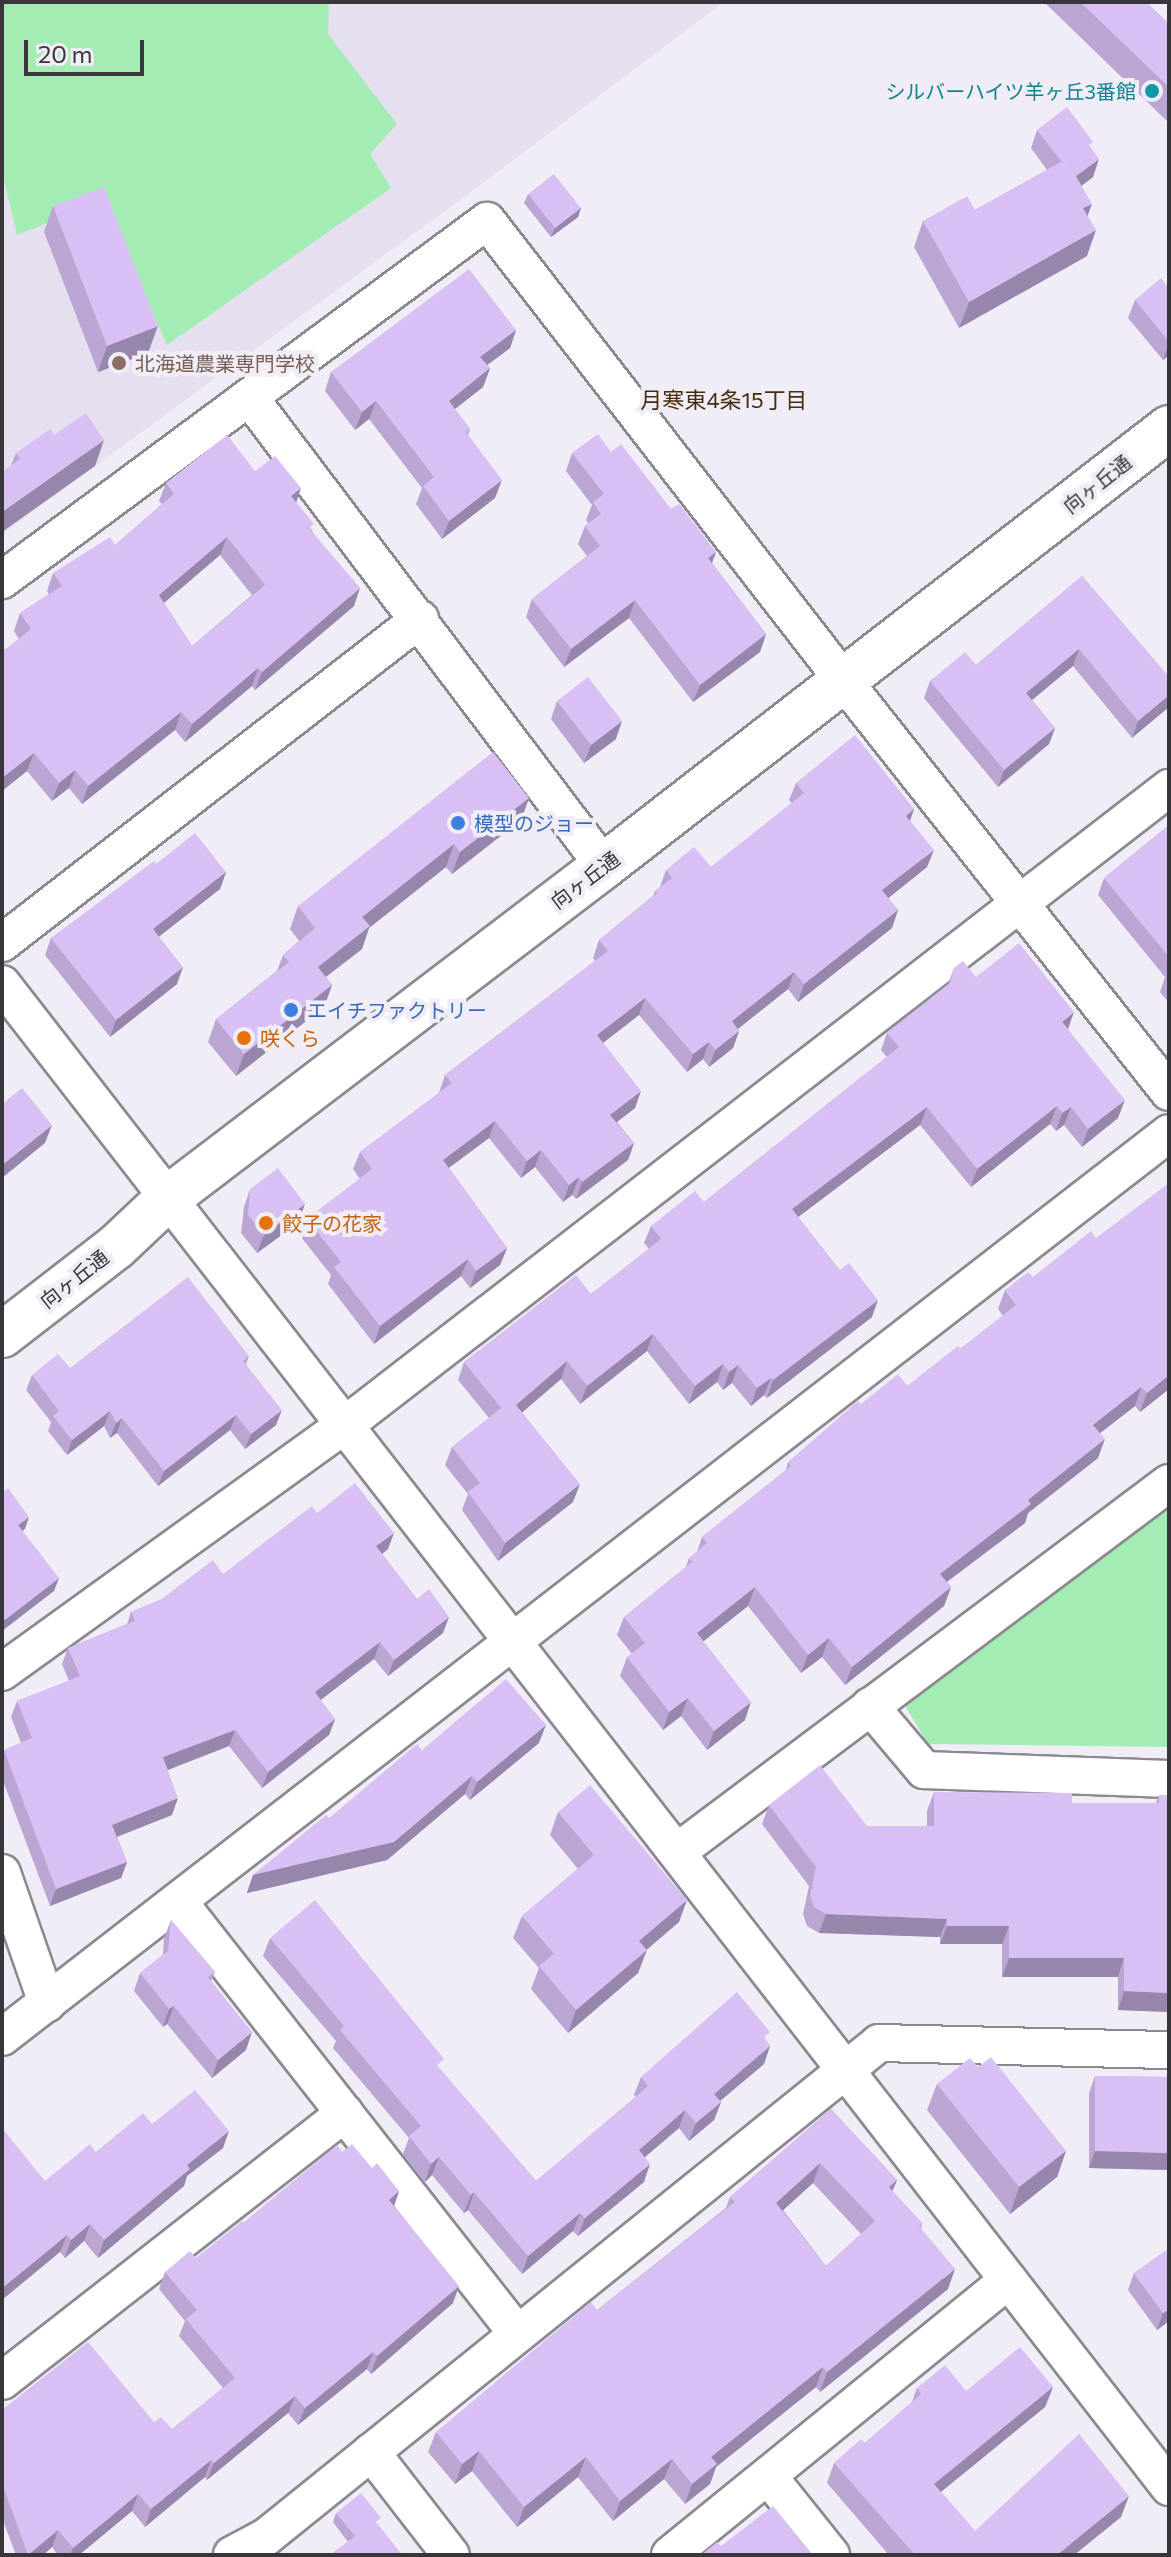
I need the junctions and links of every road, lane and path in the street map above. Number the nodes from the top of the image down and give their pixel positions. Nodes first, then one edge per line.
1 (249, 397) junction
2 (1169, 428) edge
3 (2, 580) edge
4 (420, 619) junction
5 (843, 680) junction
6 (1169, 788) edge
7 (604, 866) junction
8 (1019, 904) junction
9 (2, 943) edge
10 (2, 984) edge
11 (1169, 1092) edge
12 (1169, 1133) edge
13 (168, 1198) junction
14 (2, 1335) edge
15 (345, 1425) junction
16 (1169, 1483) edge
17 (513, 1639) junction
18 (2, 1672) edge
19 (870, 1706) junction
20 (1169, 1779) edge
21 (677, 1852) junction
22 (2, 1873) edge
23 (178, 1901) junction
24 (47, 2003) junction
25 (2, 2037) edge
26 (1169, 2050) edge
27 (844, 2069) junction
28 (345, 2113) junction
29 (1008, 2280) junction
30 (516, 2332) junction
31 (2, 2381) edge
32 (371, 2452) junction
33 (768, 2476) junction
34 (1169, 2487) edge
35 (232, 2555) edge
36 (451, 2555) edge
37 (670, 2555) edge
38 (831, 2555) edge

1 - 3 street
1 - 4 street
1 - 5 street
2 - 5 street, 向ヶ丘通
4 - 7 street
4 - 9 street
5 - 7 street, 向ヶ丘通
5 - 8 street
6 - 8 street
7 - 13 street, 向ヶ丘通
8 - 11 street
8 - 15 street
10 - 13 street
12 - 17 street
13 - 14 street, 向ヶ丘通
13 - 15 street
15 - 17 street
15 - 18 street
16 - 19 street
17 - 21 street
17 - 23 street
19 - 20 street
19 - 21 street
21 - 27 street
22 - 24 street
23 - 24 street
23 - 28 street
24 - 25 street
26 - 27 street
27 - 29 street
27 - 30 street
28 - 30 street
28 - 31 street
29 - 33 street
29 - 34 street
30 - 32 street
32 - 35 street
32 - 36 street
33 - 37 street
33 - 38 street

